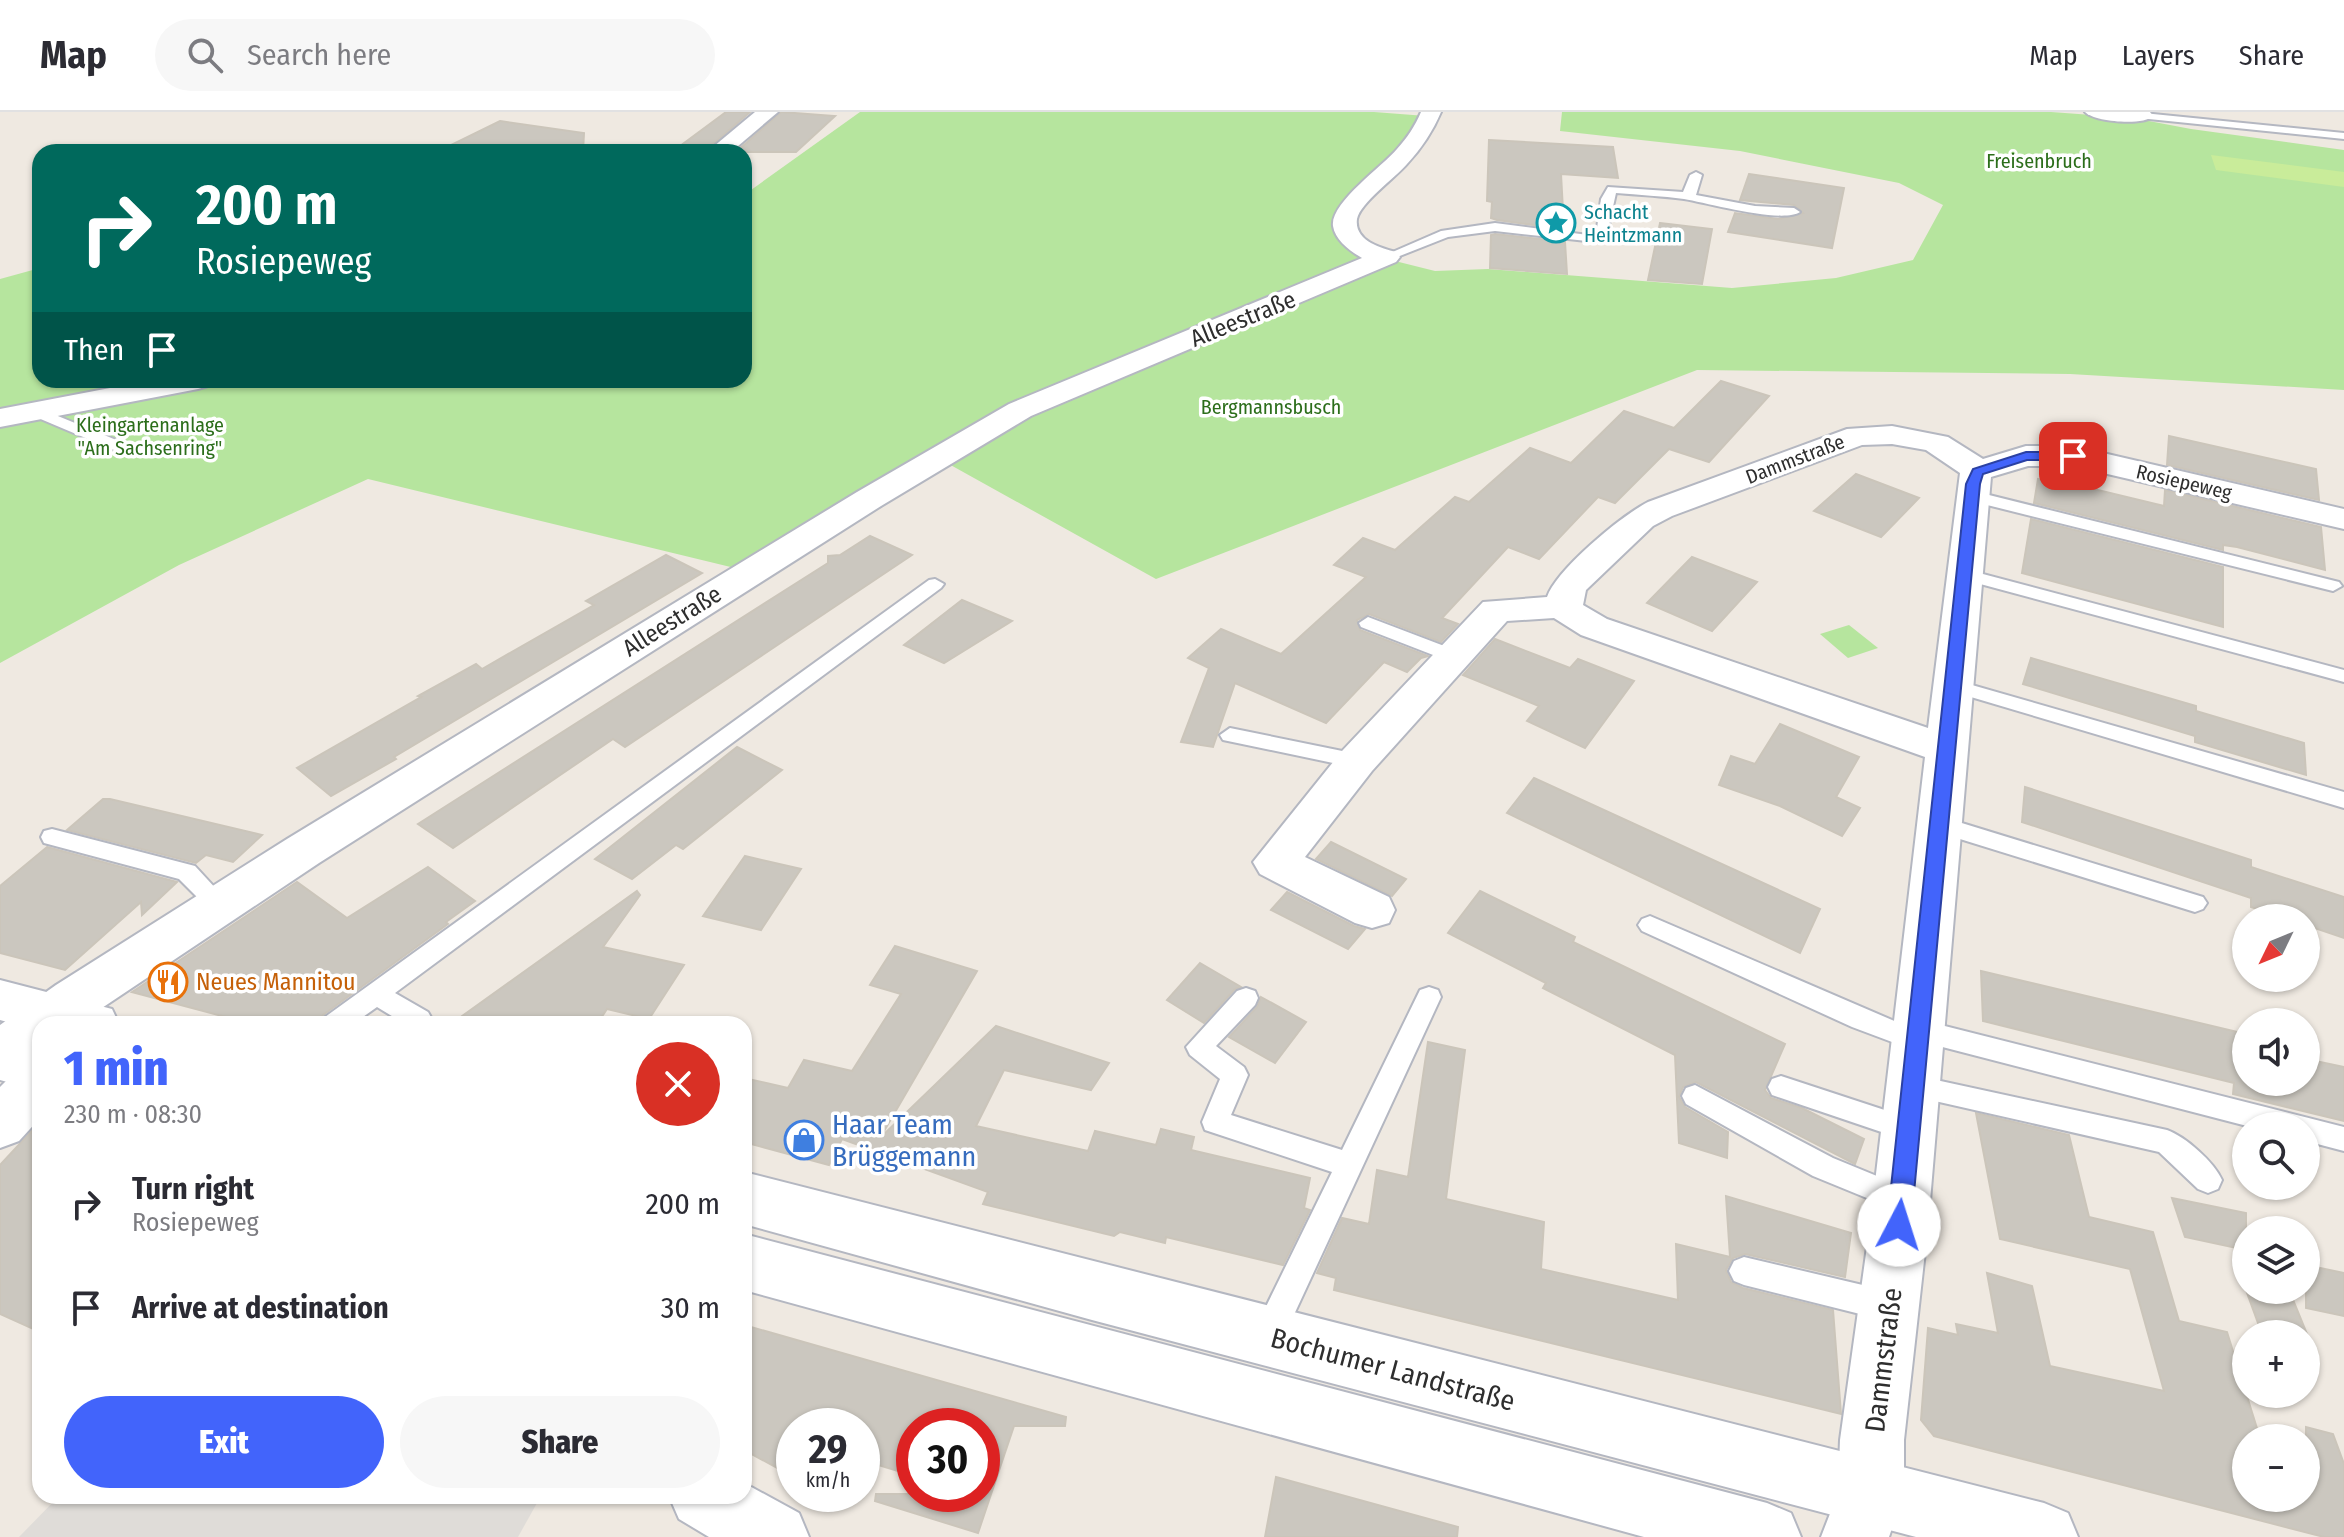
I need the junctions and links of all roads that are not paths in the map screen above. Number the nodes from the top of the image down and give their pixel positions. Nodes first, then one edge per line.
1 (768, 112) edge
2 (1431, 112) edge
3 (2095, 112) edge
4 (2143, 116) joint
5 (2344, 136) edge
6 (2304, 139) dead end
7 (728, 144) edge
8 (2344, 144) edge
9 (1696, 175) dead end
10 (1684, 196) junction
11 (1794, 212) dead end
12 (1385, 258) junction
13 (158, 388) edge
14 (36, 412) junction
15 (0, 418) edge
16 (120, 447) dead end
17 (1975, 484) junction
18 (2344, 519) edge
19 (1964, 574) junction
20 (935, 584) dead end
21 (2333, 586) dead end
22 (1564, 607) junction
23 (1368, 623) dead end
24 (1453, 656) junction
25 (2344, 676) edge
26 (1951, 685) junction
27 (1230, 735) dead end
28 (1946, 749) junction
29 (1357, 761) junction
30 (2344, 800) edge
31 (1939, 824) junction
32 (52, 837) dead end
33 (2195, 903) dead end
34 (219, 905) junction
35 (1372, 910) dead end
36 (1650, 925) dead end
37 (377, 993) junction
38 (1429, 997) dead end
39 (1246, 998) dead end
40 (0, 1000) edge
41 (62, 1016) edge
42 (88, 1016) edge
43 (345, 1016) edge
44 (413, 1016) edge
45 (32, 1042) edge
46 (0, 1056) edge
47 (32, 1066) edge
48 (1913, 1071) junction
49 (1781, 1087) dead end
50 (32, 1090) edge
51 (1695, 1096) dead end
52 (2232, 1117) edge
53 (0, 1124) edge
54 (2320, 1133) edge
55 (2344, 1139) edge
56 (1349, 1165) junction
57 (2208, 1180) dead end
58 (1902, 1199) junction
59 (752, 1200) edge
60 (752, 1264) edge
61 (1744, 1271) dead end
62 (1889, 1307) junction
63 (1268, 1337) junction
64 (716, 1504) edge
65 (1863, 1515) edge
66 (775, 1537) edge
67 (1767, 1537) edge
68 (2044, 1537) edge

1 - 7 street
2 - 12 street
3 - 4 street
4 - 5 lane
6 - 8 lane
9 - 10 lane
10 - 11 lane
10 - 12 lane
12 - 34 street, Alleestraße
13 - 14 street
14 - 15 street
14 - 16 lane
17 - 18 street, Rosiepeweg
17 - 19 street, Dammstraße
17 - 21 lane
17 - 22 street, Dammstraße
19 - 25 lane
19 - 26 street, Dammstraße
20 - 37 lane
22 - 24 street
22 - 28 street
23 - 24 lane
24 - 29 street
26 - 28 street, Dammstraße
26 - 30 lane
27 - 29 lane
28 - 31 street, Dammstraße
29 - 35 street
31 - 33 lane
31 - 48 street, Dammstraße
32 - 34 lane
34 - 42 street, Alleestraße
36 - 48 lane
37 - 43 lane
37 - 44 lane
38 - 56 lane
39 - 56 lane
40 - 41 street
45 - 46 street, Alleestraße
46 - 47 street
48 - 49 lane
48 - 52 lane
48 - 57 lane
48 - 58 street, Dammstraße
50 - 53 street
51 - 58 lane
54 - 55 lane
56 - 63 lane
58 - 62 street, Dammstraße
59 - 63 street, Bochumer Landstraße
60 - 67 street
61 - 62 lane
62 - 65 street, Dammstraße
63 - 65 street, Bochumer Landstraße
64 - 66 street
65 - 68 street, Bochumer Landstraße

